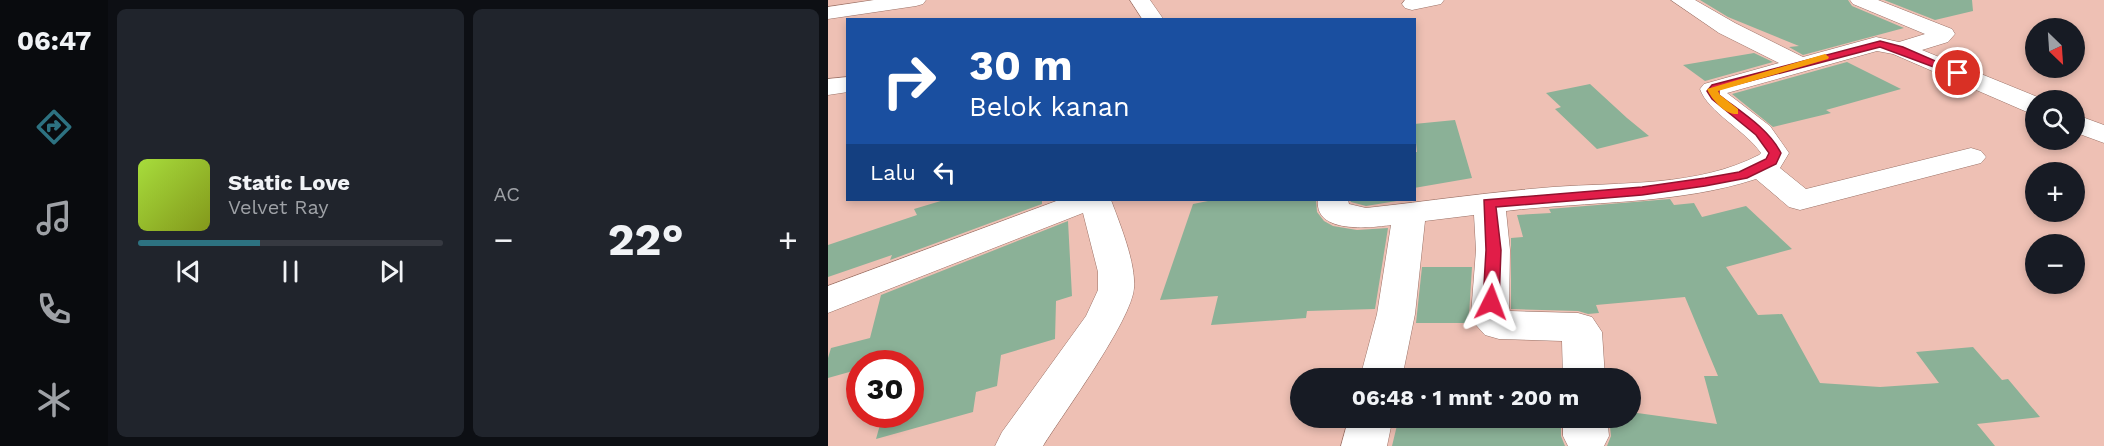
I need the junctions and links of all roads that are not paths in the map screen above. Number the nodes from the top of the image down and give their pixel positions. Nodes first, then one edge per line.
1 (916, 0) edge
2 (1140, 0) edge
3 (1434, 0) edge
4 (1681, 0) edge
5 (1860, 0) edge
6 (1412, 4) dead end
7 (828, 13) edge
8 (1153, 18) edge
9 (1900, 49) junction
10 (1799, 64) junction
11 (846, 84) edge
12 (828, 87) edge
13 (2025, 101) edge
14 (2085, 127) edge
15 (2104, 135) edge
16 (1971, 157) dead end
17 (1761, 168) junction
18 (1084, 201) edge
19 (1096, 201) edge
20 (1333, 201) edge
21 (1489, 203) junction
22 (1409, 214) junction
23 (828, 300) edge
24 (1383, 368) edge
25 (1584, 368) edge
26 (1368, 428) edge
27 (1018, 446) edge
28 (1364, 446) edge

1 - 7 street
2 - 8 street
3 - 6 street
4 - 10 street
5 - 9 street
9 - 10 street
9 - 13 street
10 - 17 street
11 - 12 street
14 - 15 street
16 - 17 street
17 - 21 street
18 - 23 street
19 - 27 street
20 - 22 street
21 - 22 street
21 - 25 street
22 - 24 street
26 - 28 street

